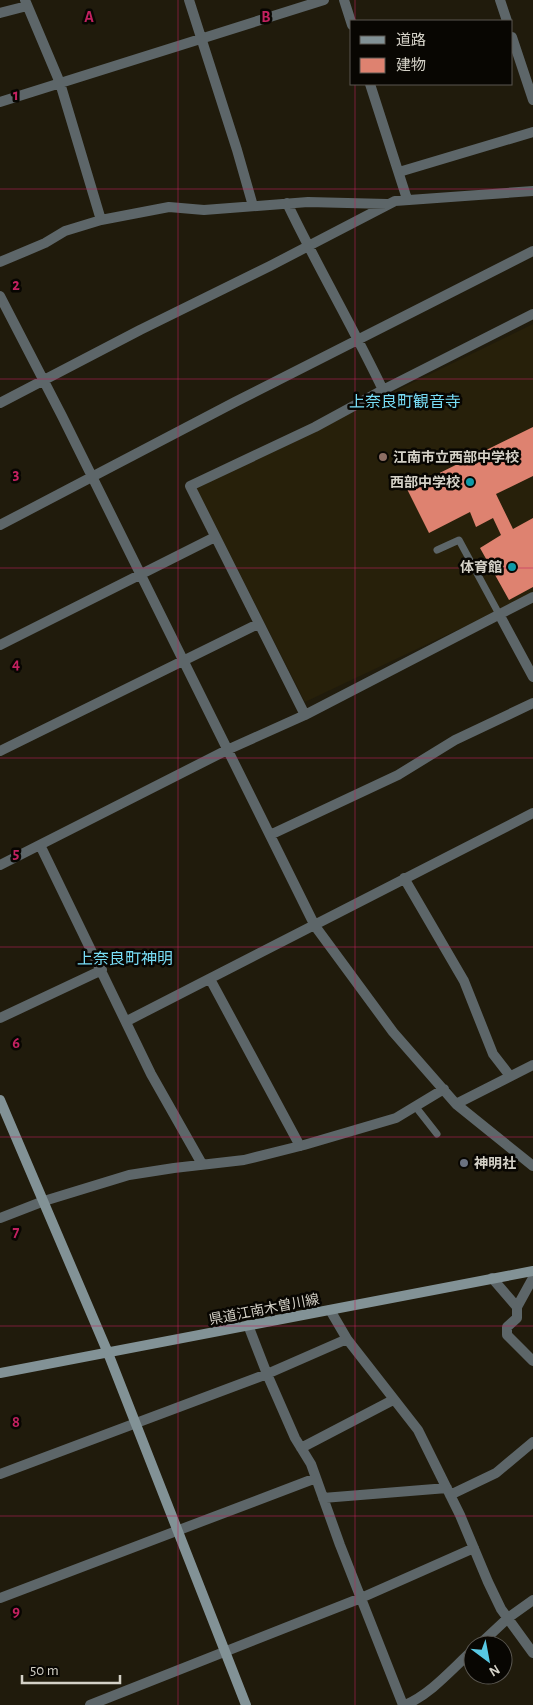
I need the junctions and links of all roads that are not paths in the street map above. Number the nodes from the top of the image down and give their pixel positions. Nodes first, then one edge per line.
1 (189, 0) edge
2 (324, 0) edge
3 (344, 0) edge
4 (500, 0) edge
5 (26, 3) edge
6 (0, 13) edge
7 (350, 20) edge
8 (507, 20) edge
9 (201, 39) junction
10 (513, 40) edge
11 (60, 83) junction
12 (370, 85) edge
13 (533, 100) edge
14 (0, 102) edge
15 (533, 132) edge
16 (399, 172) junction
17 (533, 191) edge
18 (407, 200) junction
19 (288, 203) junction
20 (388, 204) junction
21 (253, 206) junction
22 (102, 220) junction
23 (308, 246) junction
24 (533, 251) edge
25 (0, 262) edge
26 (0, 296) edge
27 (533, 314) edge
28 (359, 340) junction
29 (44, 381) junction
30 (383, 390) junction
31 (0, 403) edge
32 (92, 477) junction
33 (0, 525) edge
34 (215, 537) junction
35 (437, 550) dead end
36 (140, 575) junction
37 (533, 597) edge
38 (499, 614) junction
39 (258, 624) junction
40 (0, 645) edge
41 (183, 661) junction
42 (533, 677) edge
43 (533, 703) edge
44 (305, 715) junction
45 (227, 750) junction
46 (0, 751) edge
47 (533, 813) edge
48 (270, 835) junction
49 (40, 845) junction
50 (0, 865) edge
51 (404, 878) junction
52 (315, 926) junction
53 (102, 970) junction
54 (210, 979) junction
55 (0, 1018) edge
56 (127, 1021) junction
57 (533, 1065) edge
58 (510, 1076) junction
59 (444, 1089) junction
60 (0, 1100) edge
61 (456, 1104) junction
62 (415, 1106) junction
63 (438, 1134) dead end
64 (300, 1146) junction
65 (202, 1164) junction
66 (533, 1166) edge
67 (44, 1201) junction
68 (0, 1218) edge
69 (533, 1271) edge
70 (492, 1278) junction
71 (533, 1278) edge
72 (517, 1307) junction
73 (330, 1310) junction
74 (248, 1326) junction
75 (347, 1339) junction
76 (108, 1353) junction
77 (533, 1361) edge
78 (0, 1373) edge
79 (267, 1374) junction
80 (393, 1400) junction
81 (136, 1424) junction
82 (533, 1442) edge
83 (301, 1448) junction
84 (0, 1474) edge
85 (316, 1478) junction
86 (449, 1492) junction
87 (323, 1498) junction
88 (176, 1531) junction
89 (474, 1548) junction
90 (0, 1598) edge
91 (360, 1598) junction
92 (533, 1600) edge
93 (508, 1618) junction
94 (490, 1635) edge
95 (224, 1651) junction
96 (533, 1653) edge
97 (463, 1659) edge
98 (90, 1705) edge
99 (246, 1705) edge
100 (404, 1705) edge

1 - 9 street
2 - 9 street
3 - 7 street
4 - 8 street
5 - 6 street
5 - 11 street
9 - 11 street
9 - 21 street
10 - 13 street
11 - 14 street
11 - 22 street
12 - 16 street
15 - 16 street
16 - 18 street
17 - 18 street
18 - 20 street
19 - 20 street
19 - 21 street
19 - 23 street
20 - 23 street
21 - 22 street
22 - 25 street
23 - 28 street
23 - 29 street
24 - 28 street
26 - 29 street
27 - 30 street
28 - 30 street
28 - 32 street
29 - 31 street
29 - 32 street
30 - 34 street
32 - 33 street
32 - 36 street
34 - 36 street
34 - 39 street
35 - 38 lane
36 - 40 street
36 - 41 street
37 - 38 street
38 - 42 street
38 - 44 street
39 - 41 street
39 - 44 street
41 - 45 street
41 - 46 street
43 - 48 street
44 - 45 street
45 - 48 street
45 - 49 street
47 - 51 street
48 - 52 street
49 - 50 street
49 - 53 street
51 - 52 street
51 - 58 street
52 - 54 street
52 - 59 street
53 - 55 street
53 - 56 street
54 - 56 street
54 - 64 street
56 - 65 street
57 - 58 street
58 - 61 street
59 - 61 street
59 - 62 street
60 - 67 street
61 - 66 street
62 - 63 lane
62 - 64 street
64 - 65 street
65 - 67 street
67 - 68 street
67 - 76 street
69 - 70 street, 県道江南木曽川線
70 - 72 street
70 - 73 street, 県道江南木曽川線
71 - 72 street
72 - 77 street
73 - 74 street, 県道江南木曽川線
73 - 75 street
74 - 76 street, 県道江南木曽川線
74 - 79 street
75 - 79 street
75 - 80 street
76 - 78 street, 県道江南木曽川線
76 - 81 street
79 - 81 street
79 - 83 street
80 - 83 street
80 - 86 street
81 - 84 street
81 - 88 street
82 - 86 street
83 - 85 street
85 - 87 street
85 - 88 street
86 - 87 street
86 - 89 street
87 - 91 street
88 - 90 street
88 - 95 street
89 - 91 street
89 - 93 street
91 - 95 street
91 - 100 street
92 - 93 street
93 - 94 street
93 - 96 street
95 - 98 street
95 - 99 street
97 - 100 street

